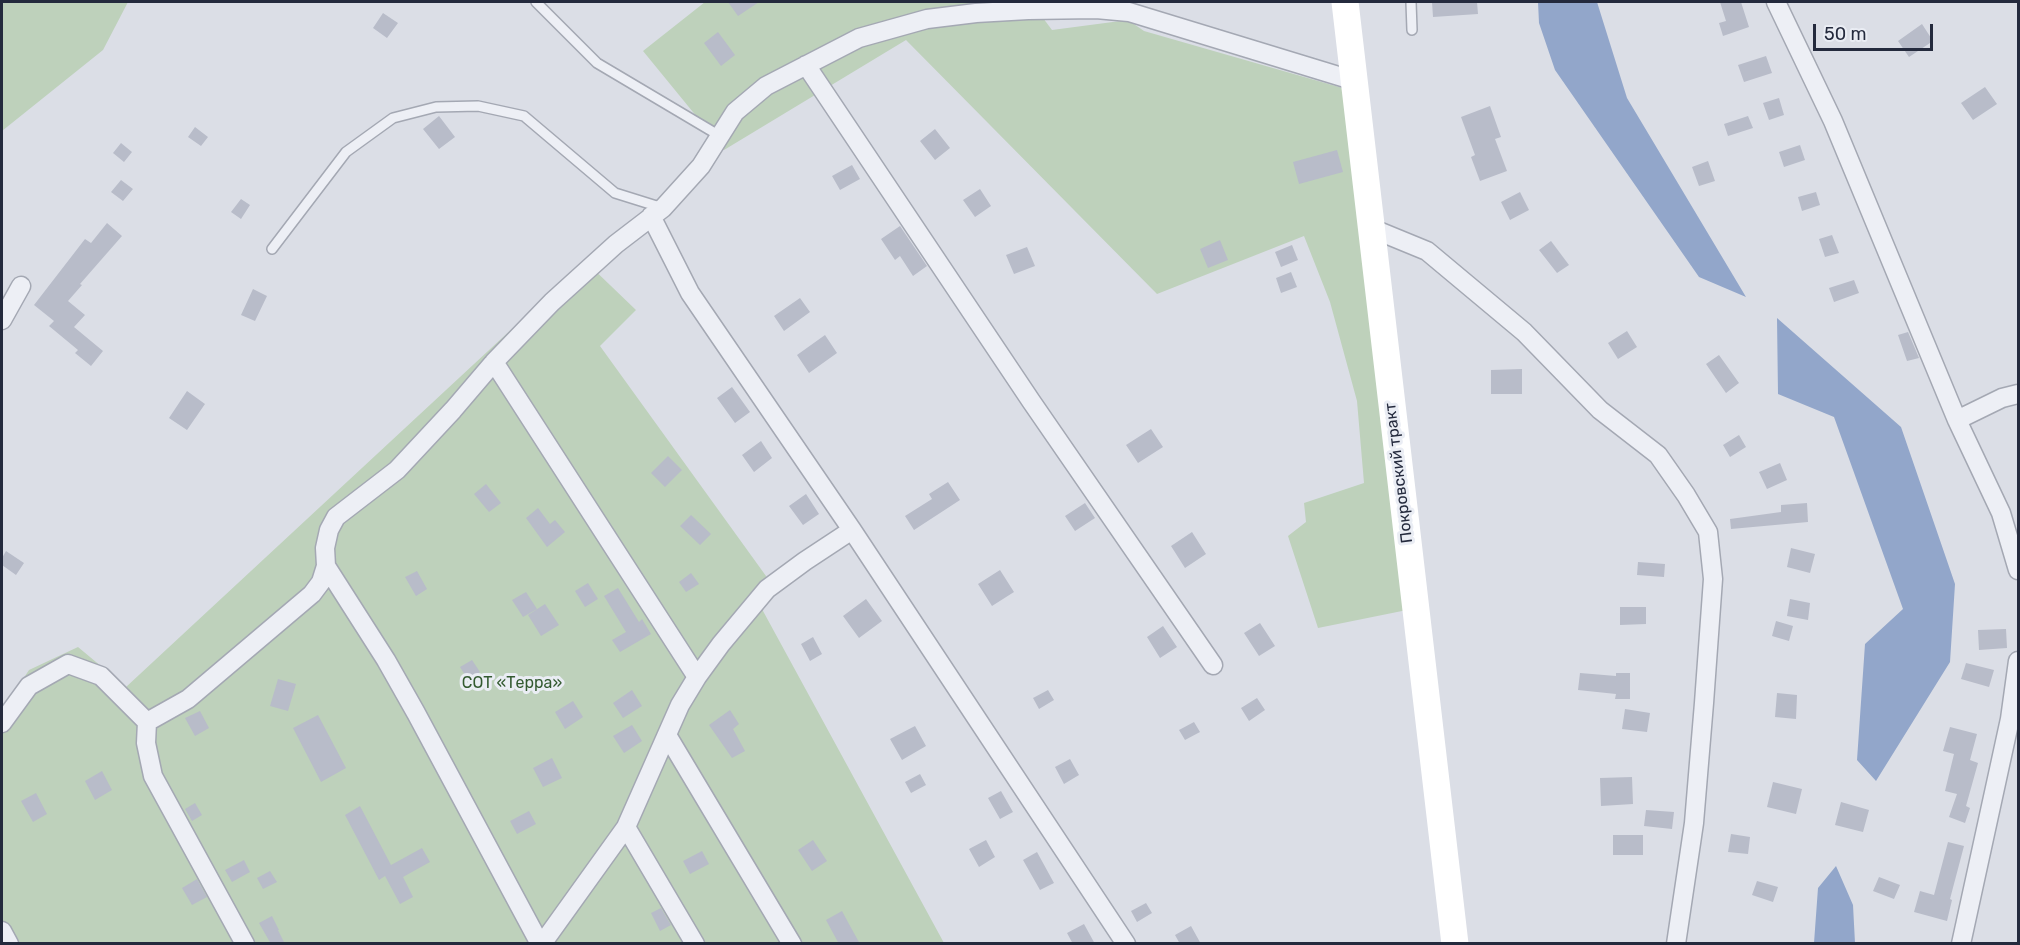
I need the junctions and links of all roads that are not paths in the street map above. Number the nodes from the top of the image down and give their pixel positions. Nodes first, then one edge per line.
1 (536, 2) edge
2 (1346, 2) edge
3 (1411, 2) edge
4 (1776, 2) edge
5 (1412, 30) dead end
6 (806, 65) junction
7 (1354, 81) junction
8 (720, 136) junction
9 (657, 212) junction
10 (1371, 228) junction
11 (272, 249) dead end
12 (21, 286) dead end
13 (2, 320) edge
14 (494, 362) junction
15 (2019, 394) edge
16 (1958, 420) junction
17 (852, 530) junction
18 (326, 566) junction
19 (2019, 570) edge
20 (2019, 660) edge
21 (1213, 665) dead end
22 (696, 677) junction
23 (147, 722) junction
24 (2, 723) edge
25 (667, 735) junction
26 (626, 827) junction
27 (2, 931) edge
28 (9, 944) edge
29 (245, 944) edge
30 (541, 944) edge
31 (695, 944) edge
32 (792, 944) edge
33 (1126, 944) edge
34 (1455, 944) edge
35 (1676, 944) edge
36 (1961, 944) edge

1 - 8 lane
2 - 7 main road, Покровский тракт
3 - 5 lane
4 - 16 street
6 - 7 street
6 - 8 street
6 - 21 street
7 - 10 main road, Покровский тракт
8 - 9 street
9 - 11 lane
9 - 14 street
9 - 17 street
10 - 34 main road, Покровский тракт
10 - 35 street
12 - 13 street
14 - 18 street
14 - 22 street
15 - 16 street
16 - 19 street
17 - 22 street
17 - 33 street
18 - 23 street
18 - 30 street
20 - 36 street
22 - 25 street
23 - 24 street
23 - 29 street
25 - 26 street
25 - 32 street
26 - 30 street
26 - 31 street
27 - 28 street

